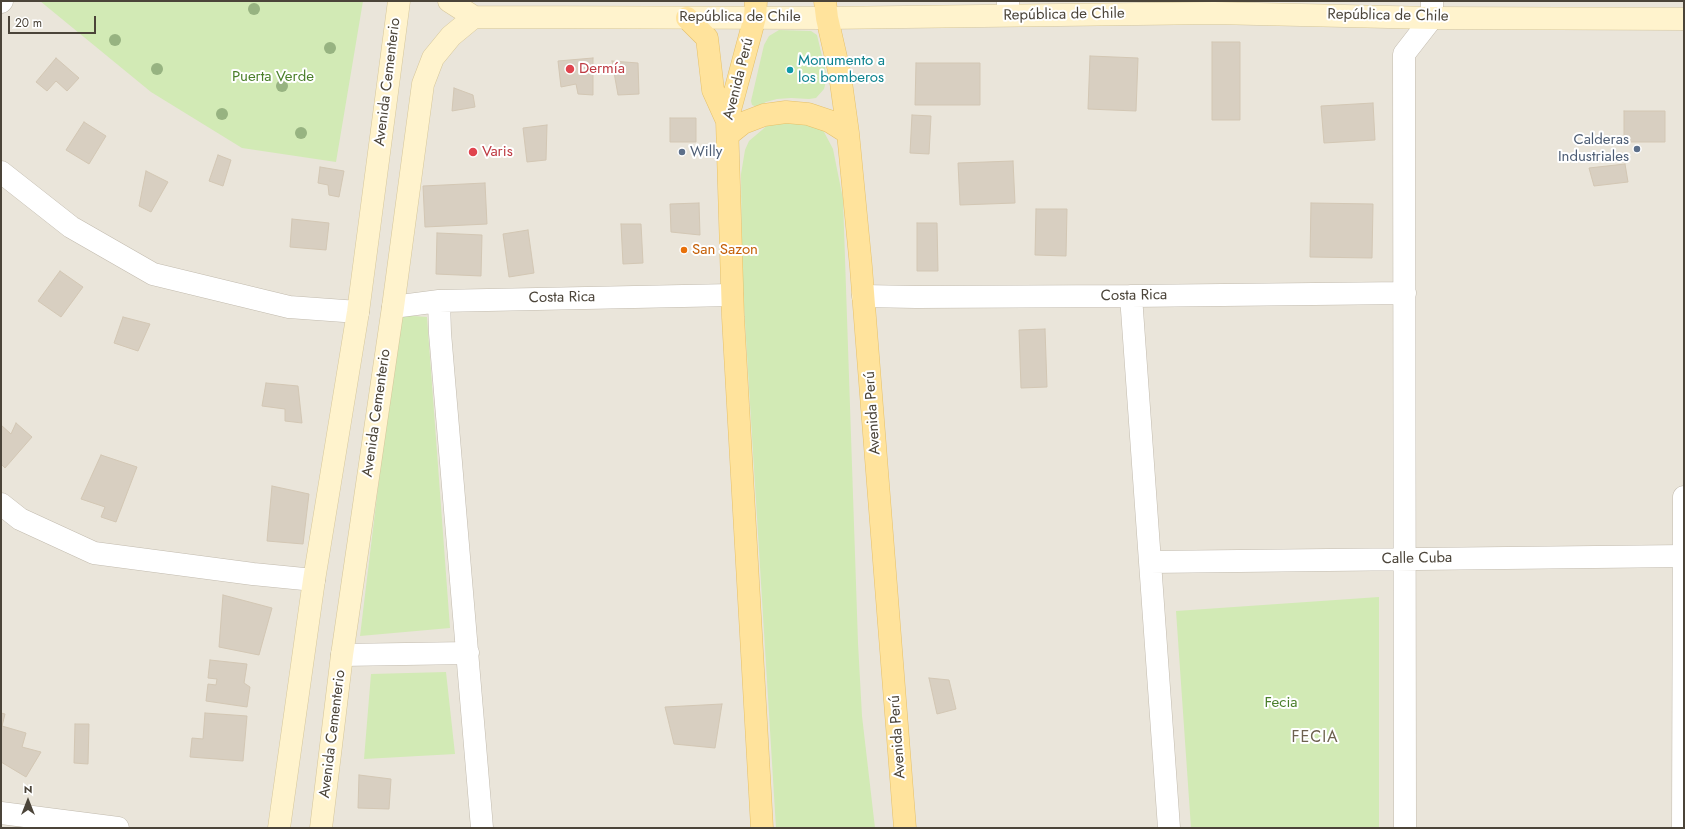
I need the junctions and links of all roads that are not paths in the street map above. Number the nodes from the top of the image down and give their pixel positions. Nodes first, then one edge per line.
1 (399, 1) edge
2 (449, 1) edge
3 (1214, 7) edge
4 (1008, 8) edge
5 (755, 9) edge
6 (826, 9) edge
7 (1432, 9) edge
8 (474, 17) junction
9 (687, 18) junction
10 (1684, 19) edge
11 (728, 128) junction
12 (848, 133) junction
13 (1, 172) edge
14 (1405, 293) junction
15 (732, 295) junction
16 (864, 296) junction
17 (1131, 296) junction
18 (439, 300) junction
19 (393, 307) junction
20 (358, 312) junction
21 (1684, 497) edge
22 (1, 504) edge
23 (1684, 556) edge
24 (1405, 559) junction
25 (1150, 562) junction
26 (314, 580) junction
27 (468, 653) junction
28 (342, 655) junction
29 (1, 813) edge
30 (118, 828) edge
31 (279, 828) edge
32 (321, 828) edge
33 (482, 828) edge
34 (762, 828) edge
35 (905, 828) edge
36 (1169, 828) edge
37 (1405, 828) edge
38 (1683, 828) edge

1 - 20 main road, Avenida Cementerio
2 - 8 main road
3 - 4 main road, República de Chile
3 - 7 main road, República de Chile
4 - 6 main road, República de Chile
5 - 6 main road, República de Chile
5 - 9 main road, República de Chile
5 - 11 main road, Avenida Perú
6 - 12 main road, Avenida Perú
7 - 10 main road, República de Chile
7 - 14 street
8 - 9 main road, República de Chile
8 - 19 main road, Avenida Cementerio
9 - 11 main road
11 - 12 main road
11 - 15 main road, Avenida Perú
12 - 16 main road, Avenida Perú
13 - 20 street
14 - 17 street, Costa Rica
14 - 24 street
15 - 18 street, Costa Rica
15 - 34 main road, Avenida Perú
16 - 17 street, Costa Rica
16 - 35 main road, Avenida Perú
17 - 25 street
18 - 19 street, Costa Rica
18 - 27 street
19 - 28 main road, Avenida Cementerio
20 - 26 main road, Avenida Cementerio
21 - 23 street
22 - 26 street
23 - 24 street, Calle Cuba
23 - 38 street
24 - 25 street, Calle Cuba
24 - 37 street
25 - 36 street
26 - 31 main road, Avenida Cementerio
27 - 28 street
27 - 33 street
28 - 32 main road, Avenida Cementerio
29 - 30 street

